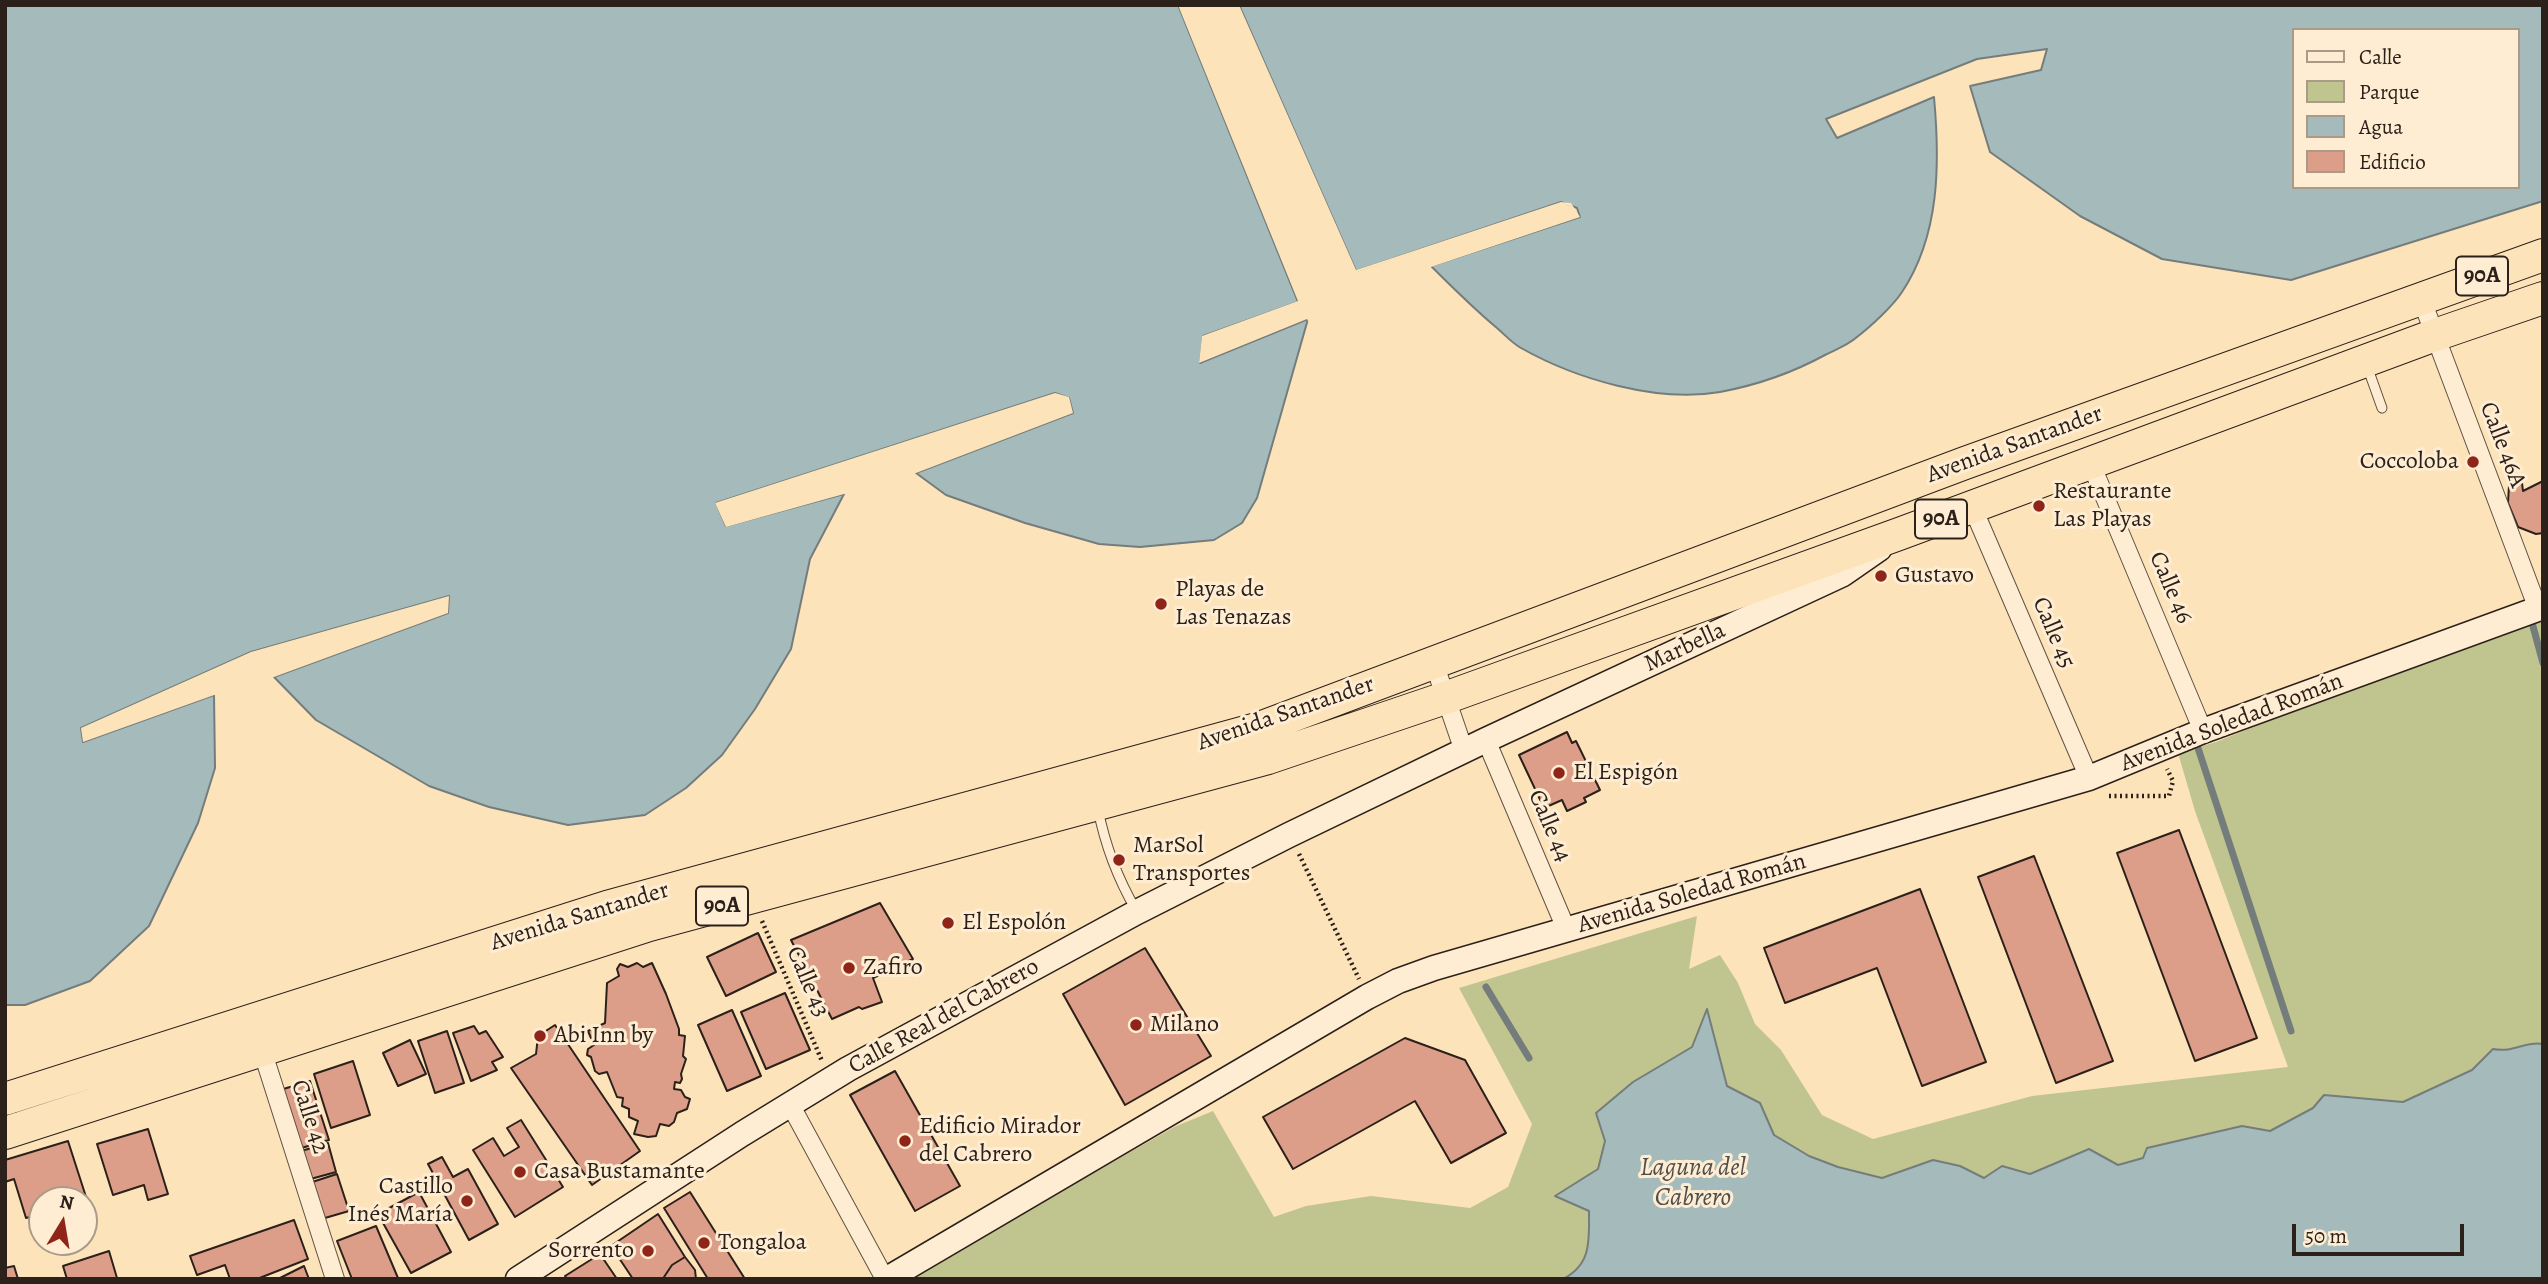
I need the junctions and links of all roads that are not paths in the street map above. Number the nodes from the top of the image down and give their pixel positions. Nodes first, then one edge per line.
1 (2543, 255) edge
2 (2421, 298) junction
3 (2543, 298) edge
4 (2435, 335) junction
5 (2366, 361) junction
6 (2382, 408) dead end
7 (2091, 464) junction
8 (1972, 506) junction
9 (1899, 534) junction
10 (2540, 608) edge
11 (1434, 663) junction
12 (1445, 698) junction
13 (2203, 731) junction
14 (1486, 740) junction
15 (1464, 751) junction
16 (2099, 784) junction
17 (1097, 804) junction
18 (1137, 912) junction
19 (1567, 931) junction
20 (262, 1050) junction
21 (5, 1099) edge
22 (792, 1106) junction
23 (5, 1133) edge
24 (335, 1279) edge
25 (518, 1279) edge
26 (886, 1279) edge

1 - 2 highway, Avenida Santander / 90A
2 - 4 street, Calle 46A
2 - 11 highway, Avenida Santander / 90A
3 - 4 highway, Avenida Santander / 90A
4 - 5 highway, Avenida Santander / 90A
4 - 10 street, Calle 46A
5 - 6 lane
5 - 7 highway, Avenida Santander / 90A
7 - 8 highway, Avenida Santander / 90A
7 - 13 street, Calle 46
8 - 9 highway, Avenida Santander / 90A
8 - 16 street, Calle 45
9 - 12 highway, Avenida Santander / 90A
9 - 14 street, Marbella
10 - 13 street, Avenida Soledad Román
11 - 12 street
11 - 21 highway, Avenida Santander / 90A
12 - 15 street
12 - 17 highway, Avenida Santander / 90A
13 - 16 street, Avenida Soledad Román
14 - 15 street, Marbella
14 - 19 street, Calle 44
15 - 18 street, Calle Real del Cabrero
16 - 19 street, Avenida Soledad Román
17 - 18 lane
17 - 20 highway, Avenida Santander / 90A
18 - 22 street, Calle Real del Cabrero
19 - 26 street, Avenida Soledad Román
20 - 23 highway, Avenida Santander / 90A
20 - 24 street, Calle 42
22 - 25 street, Calle Real del Cabrero
22 - 26 street

